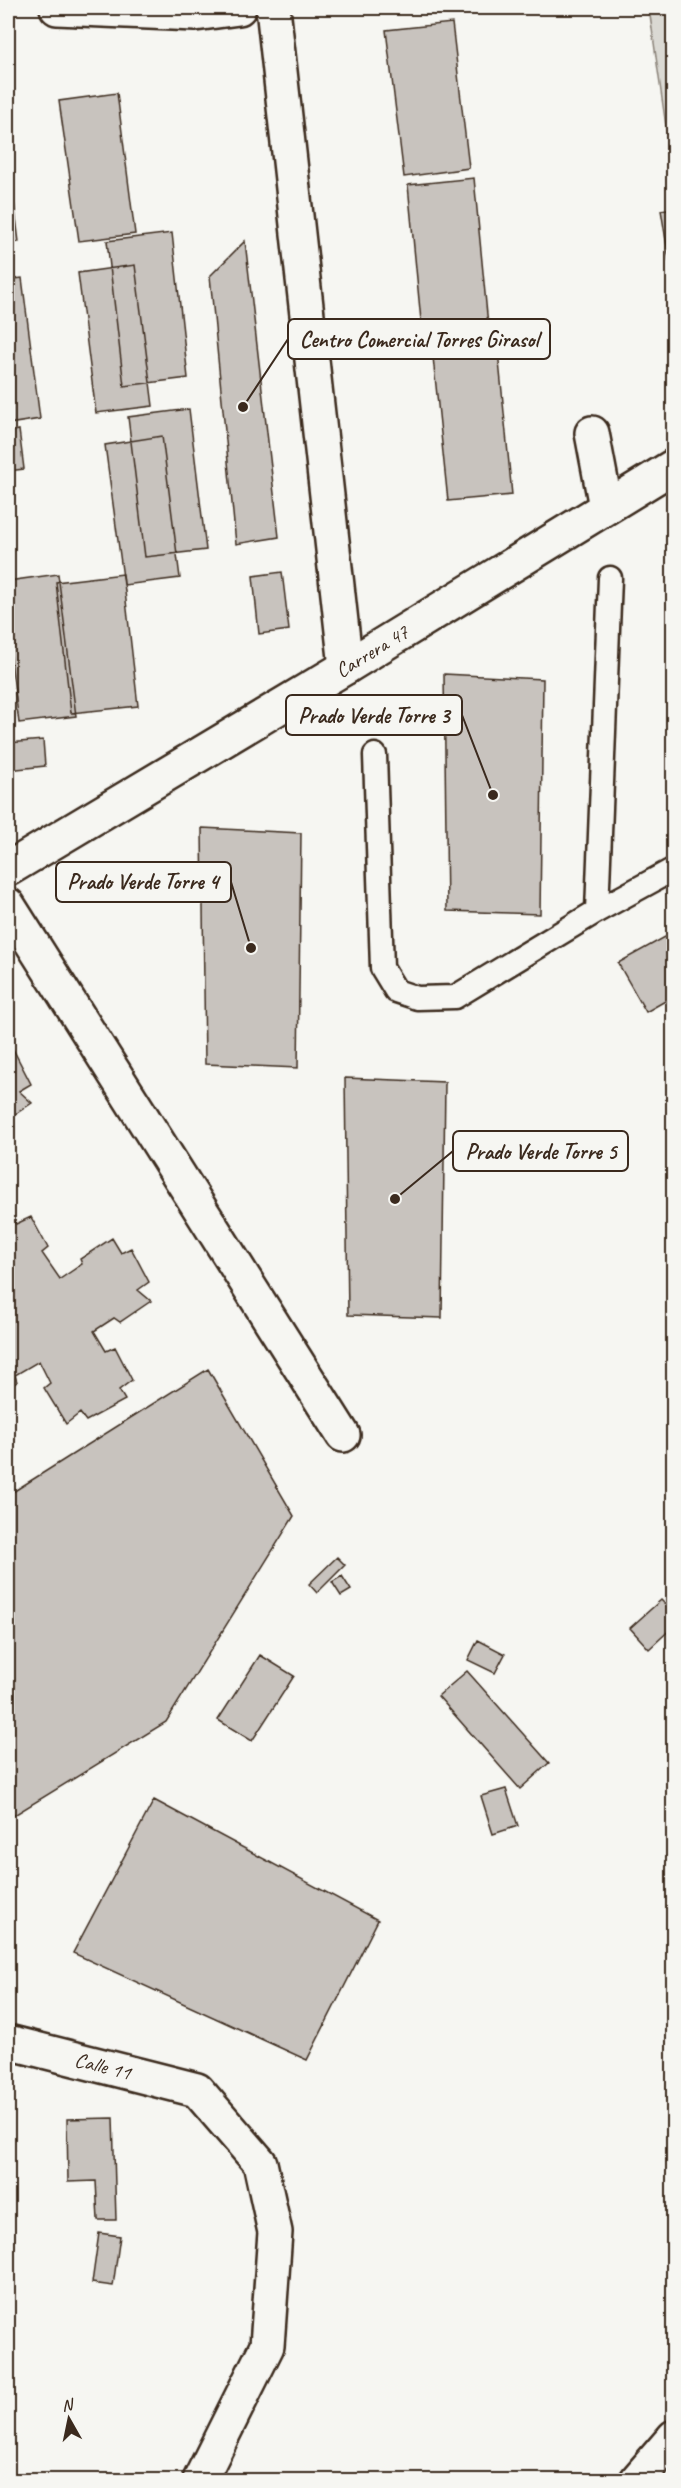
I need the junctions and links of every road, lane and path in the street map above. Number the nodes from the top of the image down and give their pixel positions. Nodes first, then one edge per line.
1 (57, 8) edge
2 (239, 8) edge
3 (273, 8) edge
4 (592, 433) dead end
5 (674, 466) edge
6 (606, 507) junction
7 (610, 578) dead end
8 (346, 667) junction
9 (375, 755) dead end
10 (8, 869) edge
11 (674, 869) edge
12 (8, 905) edge
13 (597, 911) junction
14 (343, 1435) dead end
15 (8, 2042) edge
16 (674, 2437) edge
17 (200, 2481) edge
18 (637, 2481) edge

1 - 2 street
3 - 8 street
4 - 6 street
5 - 6 street, Carrera 47
6 - 8 street, Carrera 47
7 - 13 lane
8 - 10 street, Carrera 47
9 - 13 lane
11 - 13 lane
12 - 14 street
15 - 17 street, Calle 11
16 - 18 street

